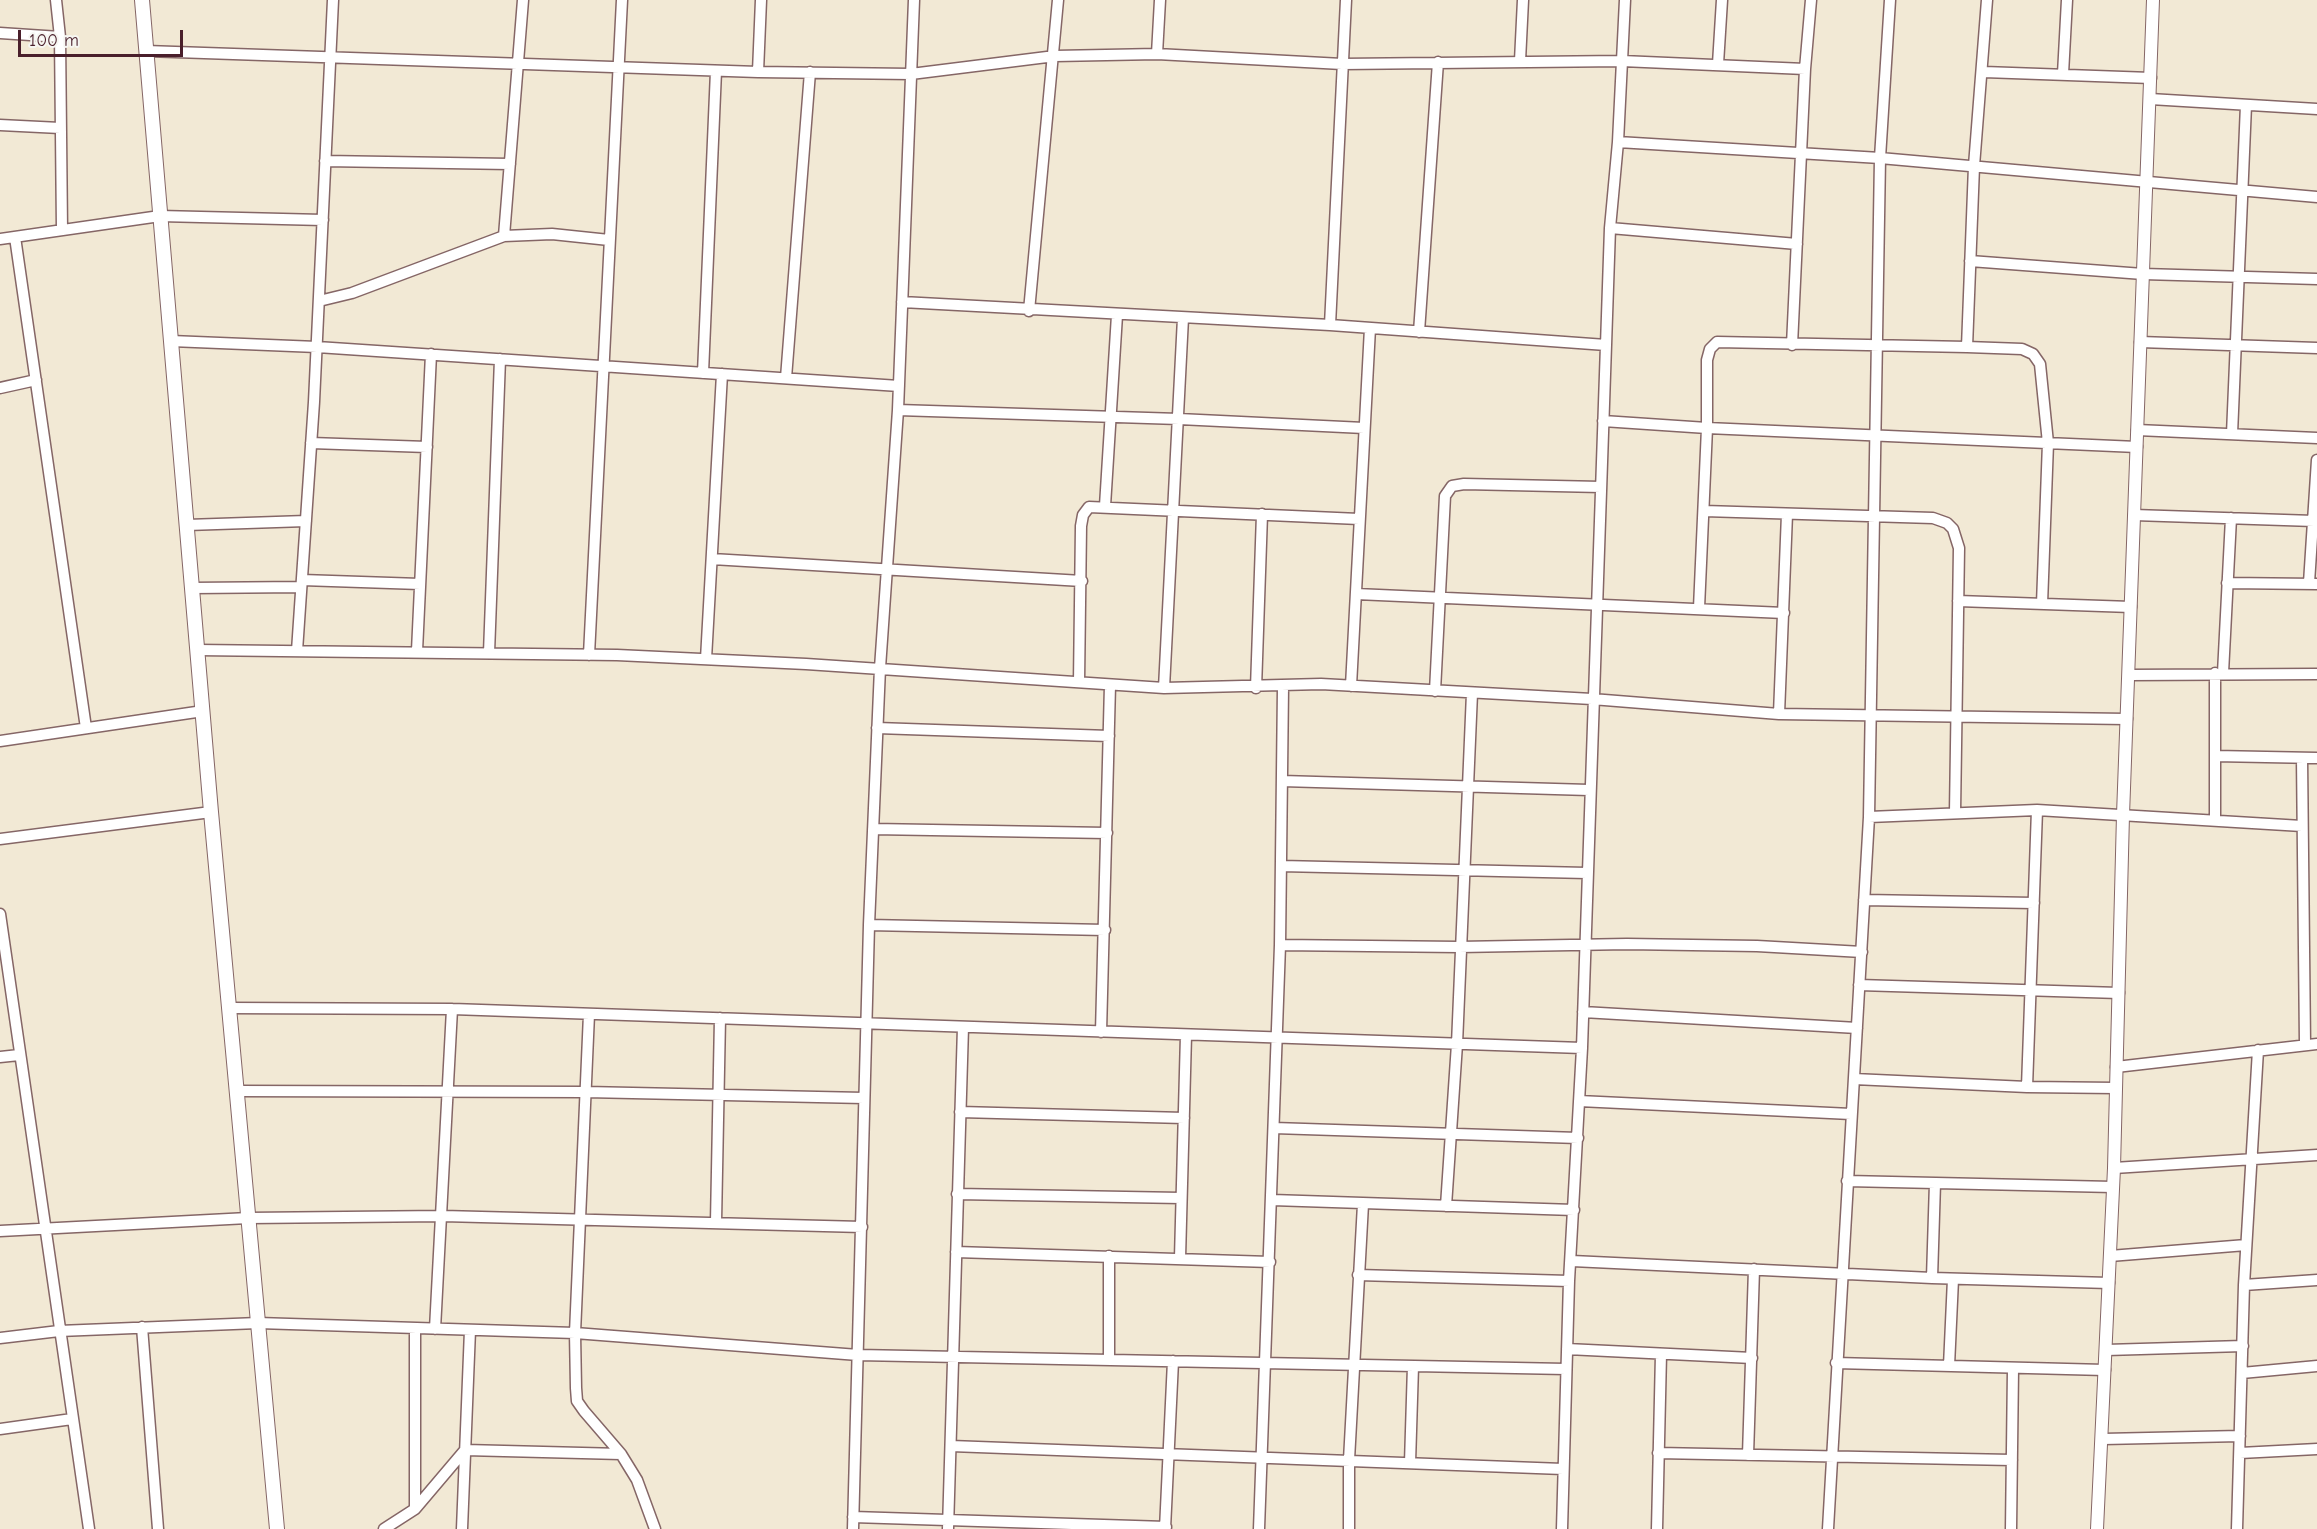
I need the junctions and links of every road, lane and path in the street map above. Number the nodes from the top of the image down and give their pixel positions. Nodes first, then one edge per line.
1 (57, 0) edge
2 (142, 0) edge
3 (333, 0) edge
4 (522, 0) edge
5 (622, 0) edge
6 (761, 0) edge
7 (914, 0) edge
8 (1058, 0) edge
9 (1160, 0) edge
10 (1346, 0) edge
11 (1523, 0) edge
12 (1625, 0) edge
13 (1722, 0) edge
14 (1811, 0) edge
15 (1890, 0) edge
16 (1988, 0) edge
17 (2067, 0) edge
18 (2153, 0) edge
19 (0, 33) edge
20 (60, 37) junction
21 (146, 51) junction
22 (1157, 54) junction
23 (1055, 56) junction
24 (330, 58) junction
25 (1520, 61) junction
26 (1438, 62) junction
27 (1622, 62) junction
28 (519, 64) junction
29 (1342, 64) junction
30 (1718, 64) junction
31 (619, 68) junction
32 (1805, 69) junction
33 (716, 71) junction
34 (758, 72) junction
35 (810, 72) junction
36 (1984, 72) junction
37 (911, 74) junction
38 (2063, 74) junction
39 (2151, 78) junction
40 (2150, 99) junction
41 (2246, 105) junction
42 (2317, 109) edge
43 (0, 125) edge
44 (60, 128) junction
45 (1618, 142) junction
46 (1801, 153) junction
47 (1880, 158) junction
48 (326, 161) junction
49 (510, 164) junction
50 (1974, 166) junction
51 (2147, 183) junction
52 (2242, 191) junction
53 (2317, 197) edge
54 (160, 216) junction
55 (323, 220) junction
56 (1610, 228) junction
57 (62, 230) junction
58 (504, 236) junction
59 (15, 237) junction
60 (0, 239) edge
61 (609, 240) junction
62 (1797, 244) junction
63 (1970, 261) junction
64 (2143, 274) junction
65 (2238, 277) junction
66 (2317, 279) edge
67 (319, 301) junction
68 (902, 302) junction
69 (1029, 310) junction
70 (1117, 315) junction
71 (1183, 318) junction
72 (1330, 325) junction
73 (1370, 328) junction
74 (1419, 332) junction
75 (171, 341) junction
76 (2140, 342) junction
77 (2235, 344) junction
78 (1606, 345) junction
79 (1792, 345) junction
80 (317, 347) junction
81 (1876, 347) junction
82 (1967, 347) junction
83 (2317, 348) edge
84 (431, 354) junction
85 (500, 359) junction
86 (603, 366) junction
87 (703, 373) junction
88 (722, 374) junction
89 (786, 378) junction
90 (36, 380) junction
91 (899, 386) junction
92 (0, 388) edge
93 (898, 410) junction
94 (1110, 418) junction
95 (1179, 419) junction
96 (1603, 421) junction
97 (1364, 428) junction
98 (1707, 428) junction
99 (2137, 430) junction
100 (1874, 434) junction
101 (2232, 434) junction
102 (2317, 438) edge
103 (311, 443) junction
104 (2048, 443) junction
105 (427, 447) junction
106 (2137, 447) junction
107 (2317, 460) edge
108 (1601, 487) junction
109 (1105, 507) junction
110 (1175, 510) junction
111 (1704, 511) junction
112 (1262, 514) junction
113 (1787, 514) junction
114 (2134, 515) junction
115 (1873, 517) junction
116 (2231, 518) junction
117 (1359, 519) junction
118 (306, 521) junction
119 (2314, 521) junction
120 (187, 525) junction
121 (711, 559) junction
122 (887, 568) junction
123 (1082, 581) junction
124 (302, 583) junction
125 (2227, 583) junction
126 (2313, 583) edge
127 (420, 584) junction
128 (192, 588) junction
129 (1356, 594) junction
130 (1440, 597) junction
131 (1958, 601) junction
132 (1596, 603) junction
133 (2042, 604) junction
134 (2131, 607) junction
135 (1699, 608) junction
136 (1784, 613) junction
137 (197, 650) junction
138 (297, 651) junction
139 (417, 651) junction
140 (489, 653) junction
141 (589, 655) junction
142 (706, 659) junction
143 (880, 668) junction
144 (2219, 673) junction
145 (2129, 675) junction
146 (2317, 675) edge
147 (1079, 682) junction
148 (1110, 685) junction
149 (1351, 686) junction
150 (1283, 687) junction
151 (1164, 688) junction
152 (1256, 688) junction
153 (1435, 691) junction
154 (1472, 693) junction
155 (1592, 699) junction
156 (203, 711) junction
157 (1779, 714) junction
158 (1869, 717) junction
159 (1956, 717) junction
160 (2127, 719) junction
161 (86, 728) junction
162 (877, 728) junction
163 (1109, 736) junction
164 (0, 741) edge
165 (2215, 756) junction
166 (2302, 758) junction
167 (2317, 758) edge
168 (1282, 781) junction
169 (1468, 786) junction
170 (1589, 790) junction
171 (2037, 810) junction
172 (212, 812) junction
173 (1955, 812) junction
174 (2123, 815) junction
175 (1869, 817) junction
176 (2215, 819) junction
177 (2302, 826) junction
178 (873, 829) junction
179 (1107, 833) junction
180 (0, 839) edge
181 (1281, 866) junction
182 (1463, 871) junction
183 (1587, 873) junction
184 (1864, 900) junction
185 (2034, 903) junction
186 (0, 914) edge
187 (869, 925) junction
188 (1105, 930) junction
189 (2, 942) edge
190 (1280, 945) junction
191 (1585, 946) junction
192 (1459, 947) junction
193 (1862, 952) junction
194 (1859, 985) junction
195 (2031, 990) junction
196 (2119, 993) junction
197 (229, 1008) junction
198 (452, 1009) junction
199 (1583, 1012) junction
200 (589, 1014) junction
201 (720, 1018) junction
202 (867, 1023) junction
203 (963, 1027) junction
204 (1857, 1028) junction
205 (1101, 1032) junction
206 (1186, 1035) junction
207 (1278, 1039) junction
208 (1457, 1044) junction
209 (2305, 1044) junction
210 (2317, 1044) edge
211 (1582, 1048) junction
212 (2258, 1050) junction
213 (19, 1055) junction
214 (0, 1057) edge
215 (2116, 1067) junction
216 (1854, 1079) junction
217 (2027, 1088) junction
218 (2116, 1088) junction
219 (237, 1091) junction
220 (448, 1091) junction
221 (586, 1092) junction
222 (718, 1095) junction
223 (864, 1098) junction
224 (1579, 1101) junction
225 (960, 1112) junction
226 (1851, 1114) junction
227 (1184, 1118) junction
228 (1274, 1128) junction
229 (1451, 1133) junction
230 (1578, 1138) junction
231 (2317, 1155) edge
232 (2252, 1158) junction
233 (2114, 1168) junction
234 (1847, 1181) junction
235 (1935, 1183) junction
236 (2113, 1187) junction
237 (957, 1194) junction
238 (1181, 1198) junction
239 (1272, 1200) junction
240 (1363, 1204) junction
241 (1446, 1206) junction
242 (1574, 1210) junction
243 (443, 1216) junction
244 (248, 1218) junction
245 (580, 1218) junction
246 (716, 1222) junction
247 (45, 1227) junction
248 (862, 1227) junction
249 (0, 1231) edge
250 (2246, 1245) junction
251 (956, 1252) junction
252 (1109, 1256) junction
253 (2110, 1256) junction
254 (1180, 1258) junction
255 (1572, 1261) junction
256 (1270, 1262) junction
257 (1754, 1269) junction
258 (1841, 1274) junction
259 (1358, 1275) junction
260 (1932, 1278) junction
261 (1953, 1279) junction
262 (2317, 1280) edge
263 (1569, 1281) junction
264 (2109, 1282) junction
265 (2244, 1285) junction
266 (258, 1323) junction
267 (142, 1328) junction
268 (415, 1328) junction
269 (435, 1329) junction
270 (59, 1330) junction
271 (470, 1330) junction
272 (575, 1333) junction
273 (0, 1338) edge
274 (2243, 1346) junction
275 (1567, 1349) junction
276 (2106, 1350) junction
277 (1661, 1354) junction
278 (858, 1355) junction
279 (954, 1358) junction
280 (1752, 1358) junction
281 (1109, 1360) junction
282 (1173, 1361) junction
283 (1266, 1363) junction
284 (1836, 1363) junction
285 (1354, 1364) junction
286 (1413, 1366) junction
287 (1949, 1366) junction
288 (2317, 1366) edge
289 (1566, 1369) junction
290 (2013, 1369) junction
291 (2105, 1370) junction
292 (2242, 1373) junction
293 (72, 1419) junction
294 (0, 1429) edge
295 (2240, 1436) junction
296 (2103, 1439) junction
297 (951, 1446) junction
298 (2317, 1449) edge
299 (465, 1450) junction
300 (1658, 1453) junction
301 (2240, 1454) junction
302 (621, 1455) junction
303 (1168, 1455) junction
304 (1748, 1455) junction
305 (1831, 1457) junction
306 (1263, 1458) junction
307 (1349, 1460) junction
308 (2012, 1460) junction
309 (1410, 1463) junction
310 (1563, 1469) junction
311 (415, 1509) junction
312 (853, 1516) junction
313 (948, 1524) edge
314 (1166, 1528) edge
315 (89, 1529) edge
316 (158, 1529) edge
317 (277, 1529) edge
318 (384, 1529) edge
319 (462, 1529) edge
320 (655, 1529) edge
321 (853, 1529) edge
322 (1259, 1529) edge
323 (1348, 1529) edge
324 (1562, 1529) edge
325 (1657, 1529) edge
326 (1828, 1529) edge
327 (2011, 1529) edge
328 (2097, 1529) edge
329 (2236, 1529) edge

1 - 20 street
2 - 21 main road
3 - 24 street
4 - 28 street
5 - 31 street
6 - 34 street
7 - 37 street
8 - 23 street
9 - 22 street
10 - 29 street
11 - 25 street
12 - 27 street
13 - 30 street
14 - 32 street
15 - 47 street
16 - 36 street
17 - 38 street
18 - 39 street
19 - 20 street
20 - 44 street
21 - 24 street
21 - 54 main road
22 - 23 street
22 - 29 street
23 - 37 street
23 - 69 street
24 - 28 street
24 - 48 street
25 - 26 street
25 - 27 street
26 - 29 street
26 - 74 street
27 - 30 street
27 - 45 street
28 - 31 street
28 - 49 street
29 - 72 street
30 - 32 street
31 - 33 street
31 - 61 street
32 - 46 street
33 - 34 street
33 - 87 street
34 - 35 street
35 - 37 street
35 - 89 street
36 - 38 street
36 - 50 street
37 - 68 street
38 - 39 street
39 - 40 street
40 - 41 street
40 - 51 street
41 - 42 street
41 - 52 street
43 - 44 street
44 - 57 street
45 - 46 street
45 - 56 street
46 - 47 street
46 - 62 street
47 - 50 street
47 - 81 street
48 - 49 street
48 - 55 street
49 - 58 street
50 - 51 street
50 - 63 street
51 - 52 street
51 - 64 street
52 - 53 street
52 - 65 street
54 - 55 street
54 - 57 street
54 - 75 main road
55 - 67 street
56 - 62 street
56 - 78 street
57 - 59 street
58 - 61 street
58 - 67 street
59 - 60 street
59 - 90 street
61 - 86 street
62 - 79 street
63 - 64 street
63 - 82 street
64 - 65 street
64 - 76 street
65 - 66 street
65 - 77 street
67 - 80 street
68 - 69 street
68 - 91 street
69 - 70 street
70 - 71 street
70 - 94 street
71 - 72 street
71 - 95 street
72 - 73 street
73 - 74 street
73 - 97 street
74 - 78 street
75 - 80 street
75 - 120 main road
76 - 77 street
76 - 99 street
77 - 83 street
77 - 101 street
78 - 96 street
79 - 81 street
79 - 98 street
80 - 84 street
80 - 103 street
81 - 82 street
81 - 100 street
82 - 104 street
84 - 85 street
84 - 105 street
85 - 86 street
85 - 140 street
86 - 87 street
86 - 141 street
87 - 88 street
88 - 89 street
88 - 121 street
89 - 91 street
90 - 92 street
90 - 161 street
91 - 93 street
93 - 94 street
93 - 122 street
94 - 95 street
94 - 109 street
95 - 97 street
95 - 110 street
96 - 98 street
96 - 108 street
97 - 117 street
98 - 100 street
98 - 111 street
99 - 101 street
99 - 106 street
100 - 104 street
100 - 115 street
101 - 102 street
103 - 105 street
103 - 118 street
104 - 106 street
104 - 133 street
105 - 127 street
106 - 114 street
107 - 119 street
108 - 130 street
108 - 132 street
109 - 110 street
109 - 123 street
110 - 112 street
110 - 151 street
111 - 113 street
111 - 135 street
112 - 117 street
112 - 152 street
113 - 115 street
113 - 136 street
114 - 116 street
114 - 134 street
115 - 131 street
115 - 158 street
116 - 119 street
116 - 125 street
117 - 129 street
118 - 120 street
118 - 124 street
119 - 126 street
120 - 128 main road
121 - 122 street
121 - 142 street
122 - 123 street
122 - 143 street
123 - 147 street
124 - 127 street
124 - 128 street
124 - 138 street
125 - 126 street
125 - 144 street
127 - 139 street
128 - 137 main road
129 - 130 street
129 - 149 street
130 - 132 street
130 - 153 street
131 - 133 street
131 - 159 street
132 - 135 street
132 - 155 street
133 - 134 street
134 - 145 street
135 - 136 street
136 - 157 street
137 - 138 street
137 - 156 main road
138 - 139 street
139 - 140 street
140 - 141 street
141 - 142 street
142 - 143 street
143 - 147 street
143 - 162 street
144 - 145 street
144 - 146 street
144 - 165 street
145 - 160 street
147 - 148 street
148 - 151 street
148 - 163 street
149 - 150 street
149 - 153 street
150 - 152 street
150 - 168 street
151 - 152 street
153 - 154 street
154 - 155 street
154 - 169 street
155 - 157 street
155 - 170 street
156 - 161 street
156 - 172 main road
157 - 158 street
158 - 159 street
158 - 175 street
159 - 160 street
159 - 173 street
160 - 174 street
161 - 164 street
162 - 163 street
162 - 178 street
163 - 179 street
165 - 166 street
165 - 176 street
166 - 167 street
166 - 177 street
168 - 169 street
168 - 181 street
169 - 170 street
169 - 182 street
170 - 183 street
171 - 173 street
171 - 174 street
171 - 185 street
172 - 180 street
172 - 197 main road
173 - 175 street
174 - 176 street
174 - 196 street
175 - 184 street
176 - 177 street
177 - 209 street
178 - 179 street
178 - 187 street
179 - 188 street
181 - 182 street
181 - 190 street
182 - 183 street
182 - 192 street
183 - 191 street
184 - 185 street
184 - 193 street
185 - 195 street
186 - 189 street
187 - 188 street
187 - 202 street
188 - 205 street
189 - 213 street
190 - 192 street
190 - 207 street
191 - 192 street
191 - 193 street
191 - 199 street
192 - 208 street
193 - 194 street
194 - 195 street
194 - 204 street
195 - 196 street
195 - 217 street
196 - 215 street
197 - 198 street
197 - 219 main road
198 - 200 street
198 - 220 street
199 - 204 street
199 - 211 street
200 - 201 street
200 - 221 street
201 - 202 street
201 - 222 street
202 - 203 street
202 - 223 street
203 - 205 street
203 - 225 street
204 - 216 street
205 - 206 street
206 - 207 street
206 - 227 street
207 - 208 street
207 - 228 street
208 - 211 street
208 - 229 street
209 - 210 street
209 - 212 street
211 - 224 street
212 - 215 street
212 - 232 street
213 - 214 street
213 - 247 street
215 - 218 street
216 - 217 street
216 - 226 street
217 - 218 street
218 - 233 street
219 - 220 street
219 - 244 main road
220 - 221 street
220 - 243 street
221 - 222 street
221 - 245 street
222 - 223 street
222 - 246 street
223 - 248 street
224 - 226 street
224 - 230 street
225 - 227 street
225 - 237 street
226 - 234 street
227 - 238 street
228 - 229 street
228 - 239 street
229 - 230 street
229 - 241 street
230 - 242 street
231 - 232 street
232 - 233 street
232 - 250 street
233 - 236 street
234 - 235 street
234 - 258 street
235 - 236 street
235 - 260 street
236 - 253 street
237 - 238 street
237 - 251 street
238 - 254 street
239 - 240 street
239 - 256 street
240 - 241 street
240 - 259 street
241 - 242 street
242 - 255 street
243 - 244 street
243 - 245 street
243 - 269 street
244 - 247 street
244 - 266 main road
245 - 246 street
245 - 272 street
246 - 248 street
247 - 249 street
247 - 270 street
248 - 278 street
250 - 253 street
250 - 265 street
251 - 252 street
251 - 279 street
252 - 254 street
252 - 281 street
253 - 264 street
254 - 256 street
255 - 257 street
255 - 263 street
256 - 283 street
257 - 258 street
257 - 280 street
258 - 260 street
258 - 284 street
259 - 263 street
259 - 285 street
260 - 261 street
261 - 264 street
261 - 287 street
262 - 265 street
263 - 275 street
264 - 276 street
265 - 274 street
266 - 267 street
266 - 268 street
266 - 317 main road
267 - 270 street
267 - 316 street
268 - 269 street
268 - 311 street
269 - 271 street
270 - 273 street
270 - 293 street
271 - 272 street
271 - 299 street
272 - 278 street
272 - 302 street
274 - 276 street
274 - 292 street
275 - 277 street
275 - 289 street
276 - 291 street
277 - 280 street
277 - 300 street
278 - 279 street
278 - 312 street
279 - 281 street
279 - 297 street
280 - 304 street
281 - 282 street
282 - 283 street
282 - 303 street
283 - 285 street
283 - 306 street
284 - 287 street
284 - 305 street
285 - 286 street
285 - 307 street
286 - 289 street
286 - 309 street
287 - 290 street
288 - 292 street
289 - 310 street
290 - 291 street
290 - 308 street
291 - 296 street
292 - 295 street
293 - 294 street
293 - 315 street
295 - 296 street
295 - 301 street
296 - 328 street
297 - 303 street
297 - 313 street
298 - 301 street
299 - 302 street
299 - 311 street
299 - 319 street
300 - 304 street
300 - 325 street
301 - 329 street
302 - 320 street
303 - 306 street
303 - 314 street
304 - 305 street
305 - 308 street
305 - 326 street
306 - 307 street
306 - 322 street
307 - 309 street
307 - 323 street
308 - 327 street
309 - 310 street
310 - 324 street
311 - 318 street
312 - 313 street
312 - 321 street
313 - 314 street

